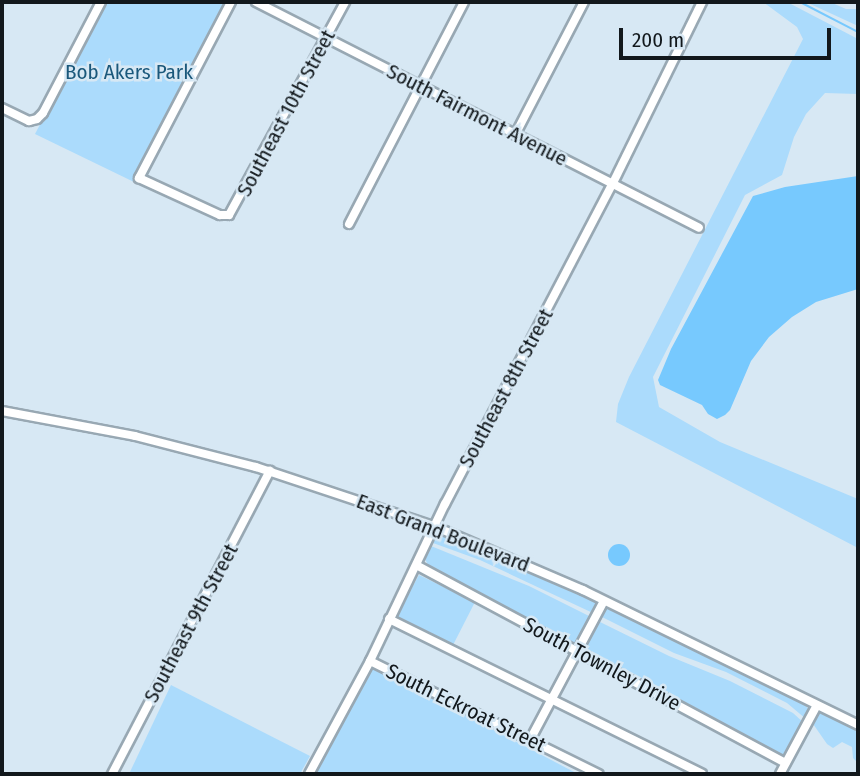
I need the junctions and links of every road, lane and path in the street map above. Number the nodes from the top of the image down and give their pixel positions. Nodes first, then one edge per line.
1 (101, 2) edge
2 (231, 2) edge
3 (256, 2) edge
4 (345, 2) edge
5 (464, 2) edge
6 (584, 2) edge
7 (702, 2) edge
8 (327, 37) junction
9 (420, 87) junction
10 (2, 108) edge
11 (514, 135) junction
12 (613, 183) junction
13 (349, 224) dead end
14 (699, 228) dead end
15 (2, 411) edge
16 (270, 471) junction
17 (436, 527) junction
18 (418, 566) junction
19 (604, 601) junction
20 (389, 619) junction
21 (578, 651) junction
22 (370, 662) junction
23 (552, 700) junction
24 (817, 705) junction
25 (858, 725) edge
26 (530, 740) junction
27 (786, 763) junction
28 (112, 774) edge
29 (309, 774) edge
30 (599, 774) edge
31 (702, 774) edge
32 (780, 774) edge

1 - 10 street
2 - 8 street, Southeast 10th Street
3 - 8 street, South Fairmont Avenue
4 - 8 street, Southeast 10th Street
5 - 9 street
6 - 11 street
7 - 12 street, Southeast 8th Street
8 - 9 street, South Fairmont Avenue
9 - 11 street, South Fairmont Avenue
9 - 13 street
11 - 12 street, South Fairmont Avenue
12 - 14 street, South Fairmont Avenue
12 - 17 street, Southeast 8th Street
15 - 16 street, East Grand Boulevard
16 - 17 street, East Grand Boulevard
16 - 28 street, Southeast 9th Street
17 - 18 street, Southeast 8th Street
17 - 19 street, East Grand Boulevard
18 - 20 street, Southeast 8th Street
18 - 21 street, South Townley Drive
19 - 21 street
19 - 24 street, East Grand Boulevard
20 - 22 street, Southeast 8th Street
20 - 23 street
21 - 23 street
21 - 27 street, South Townley Drive
22 - 26 street, South Eckroat Street
22 - 29 street, Southeast 8th Street
23 - 26 street
23 - 31 street
24 - 25 street, East Grand Boulevard
24 - 27 street
26 - 30 street, South Eckroat Street
27 - 32 street

